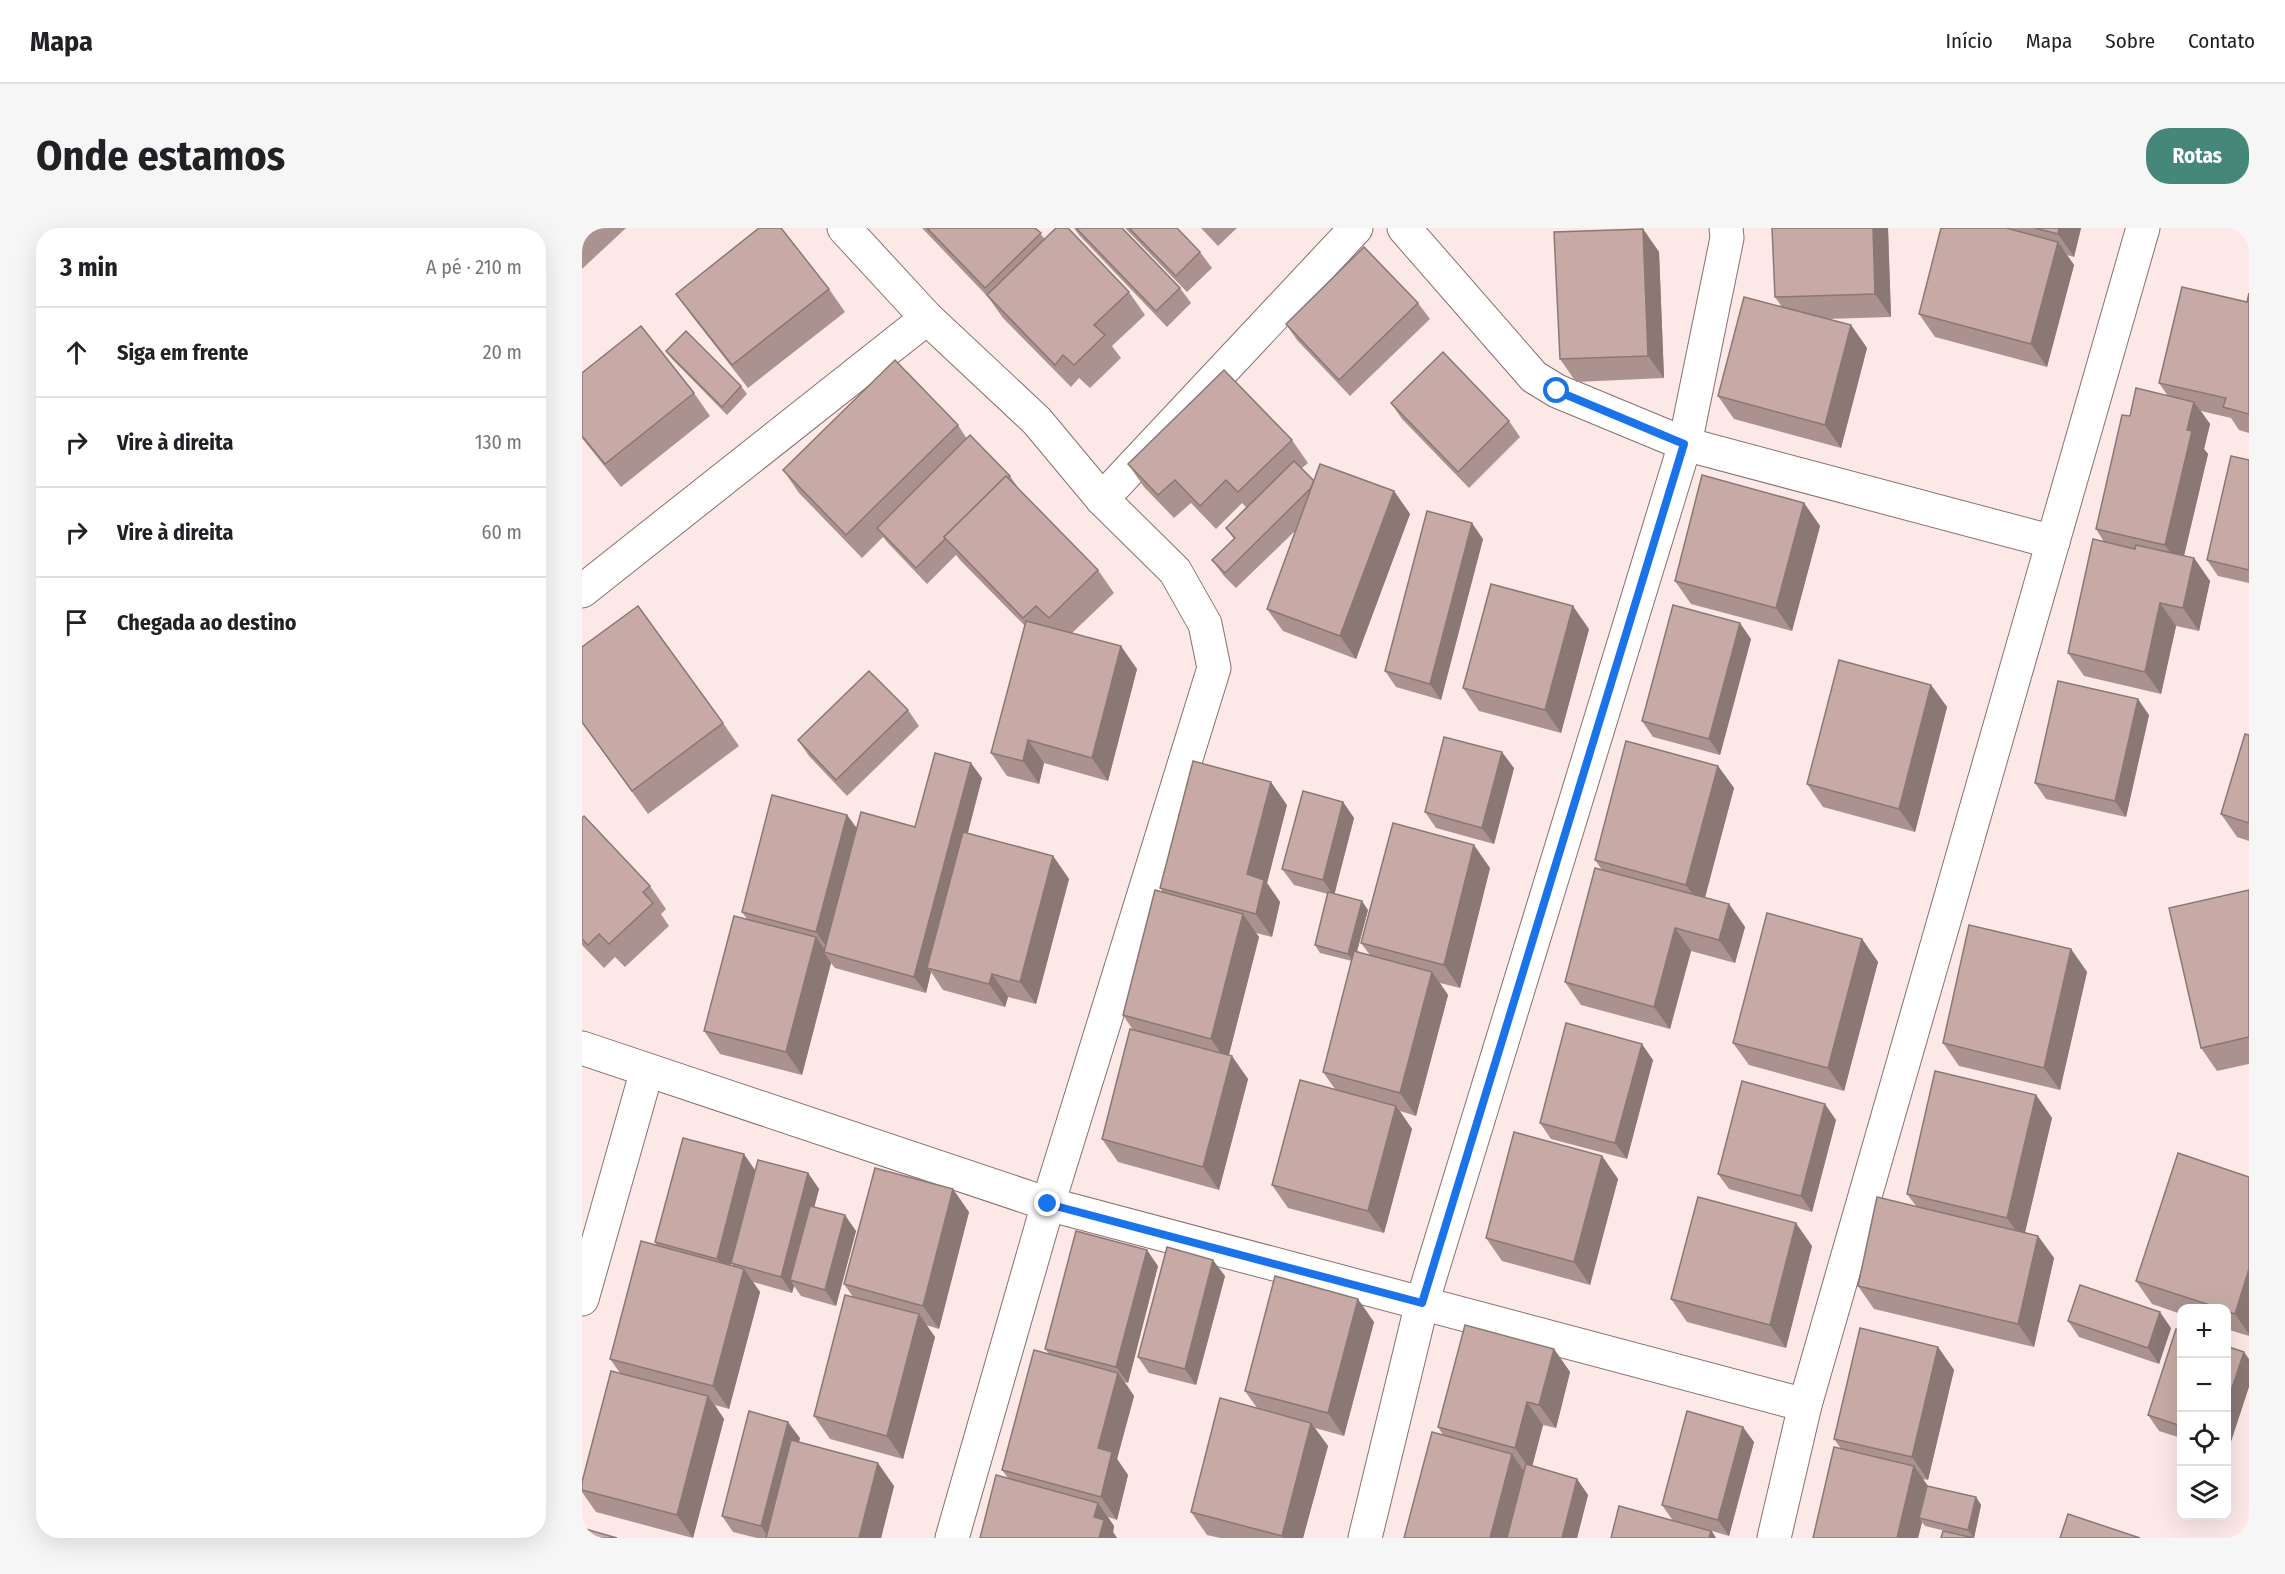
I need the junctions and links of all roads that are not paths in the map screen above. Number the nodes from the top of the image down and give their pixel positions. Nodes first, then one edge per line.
1 (844, 228) edge
2 (1356, 228) edge
3 (1404, 228) edge
4 (1726, 228) edge
5 (2143, 228) edge
6 (927, 318) junction
7 (1684, 444) junction
8 (1102, 499) junction
9 (2053, 542) junction
10 (582, 591) edge
11 (582, 1048) edge
12 (647, 1070) junction
13 (1048, 1204) junction
14 (582, 1299) edge
15 (1422, 1303) junction
16 (1805, 1405) junction
17 (952, 1538) edge
18 (1365, 1538) edge
19 (1774, 1538) edge

1 - 6 street
2 - 8 street
3 - 7 street
4 - 7 street
5 - 9 street
6 - 8 street
6 - 10 street
7 - 9 street
7 - 15 street
8 - 13 street
9 - 16 street
11 - 12 street
12 - 13 street
12 - 14 street
13 - 15 street
13 - 17 street
15 - 16 street
15 - 18 street
16 - 19 street

